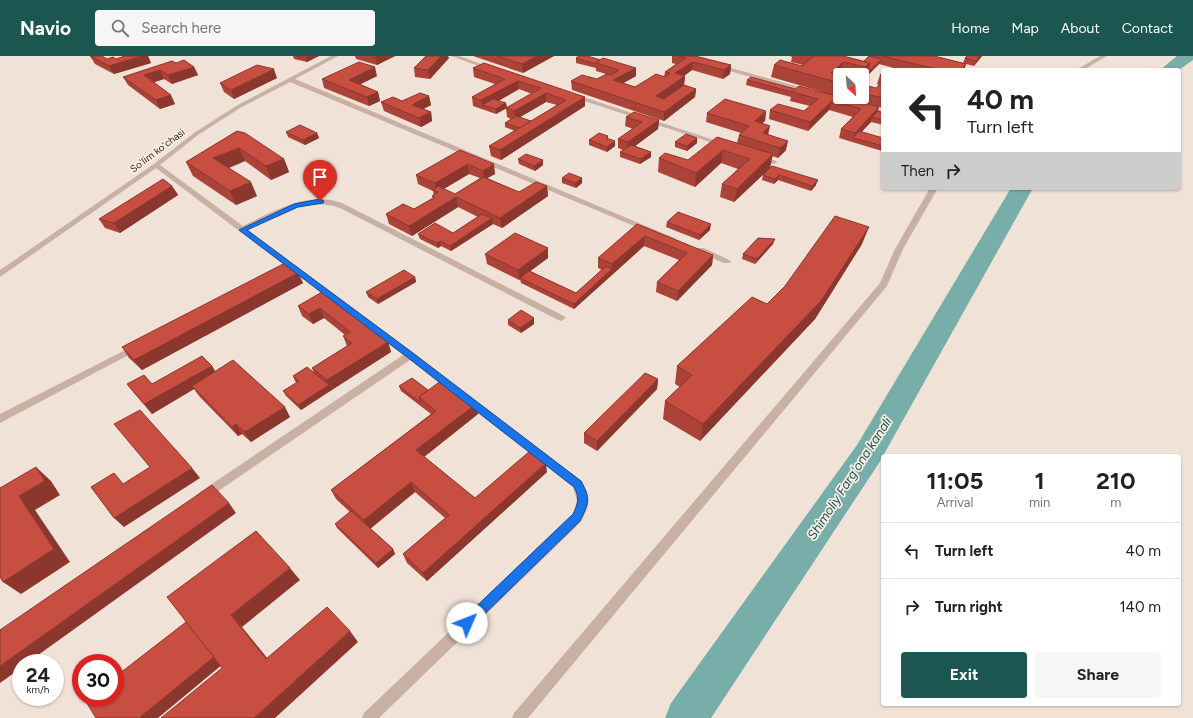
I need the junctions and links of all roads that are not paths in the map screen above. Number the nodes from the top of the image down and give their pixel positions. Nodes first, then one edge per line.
1 (335, 56) edge
2 (454, 56) edge
3 (1104, 56) edge
4 (711, 64) edge
5 (1083, 68) edge
6 (499, 71) edge
7 (289, 79) junction
8 (566, 93) edge
9 (816, 94) edge
10 (861, 106) edge
11 (881, 112) edge
12 (730, 147) edge
13 (752, 154) edge
14 (774, 162) edge
15 (156, 165) junction
16 (933, 190) edge
17 (242, 230) junction
18 (684, 243) edge
19 (691, 246) edge
20 (727, 261) dead end
21 (0, 274) edge
22 (561, 318) dead end
23 (145, 342) edge
24 (410, 355) junction
25 (0, 419) edge
26 (195, 501) edge
27 (369, 718) edge
28 (519, 718) edge

1 - 7 street, Soʻlim koʻchasi
2 - 6 street
3 - 5 street
4 - 9 street
7 - 15 street, Soʻlim koʻchasi
7 - 18 street
8 - 12 street
10 - 11 street
13 - 14 street
15 - 17 street
15 - 21 street, Soʻlim koʻchasi
16 - 28 street
17 - 22 street
17 - 24 street
19 - 20 street
23 - 25 street
24 - 26 street
24 - 27 street

